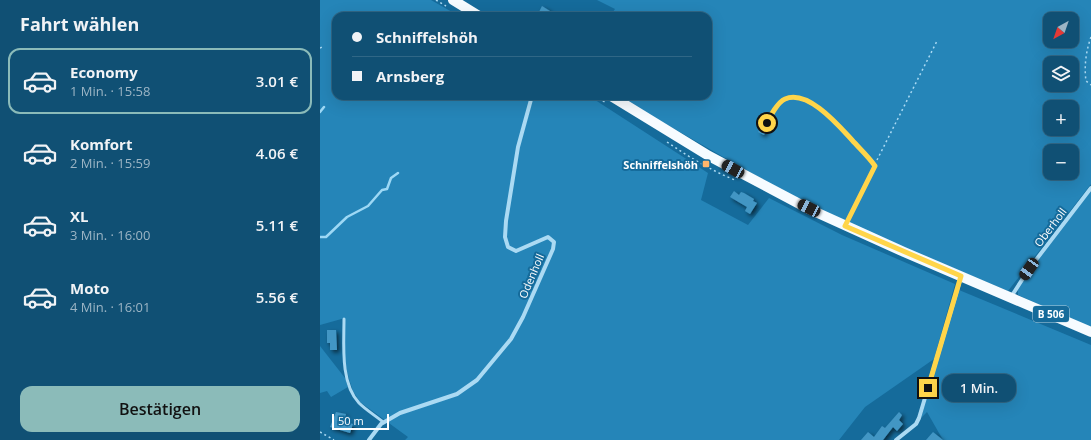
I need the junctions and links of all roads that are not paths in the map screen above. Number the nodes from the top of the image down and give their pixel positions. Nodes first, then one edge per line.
1 (449, 3) edge
2 (470, 12) edge
3 (531, 100) edge
4 (618, 100) edge
5 (767, 123) dead end
6 (1091, 188) edge
7 (845, 226) junction
8 (961, 276) junction
9 (1010, 297) junction
10 (344, 319) dead end
11 (1091, 332) edge
12 (384, 422) junction
13 (369, 440) edge
14 (896, 440) edge

1 - 2 main road
3 - 12 street, Odenholl
4 - 7 main road, B 506
5 - 7 lane
6 - 9 street, Oberholl
7 - 8 main road, B 506
8 - 9 main road, B 506
8 - 14 street
9 - 11 main road, B 506
10 - 12 lane
12 - 13 street, Odenholl

